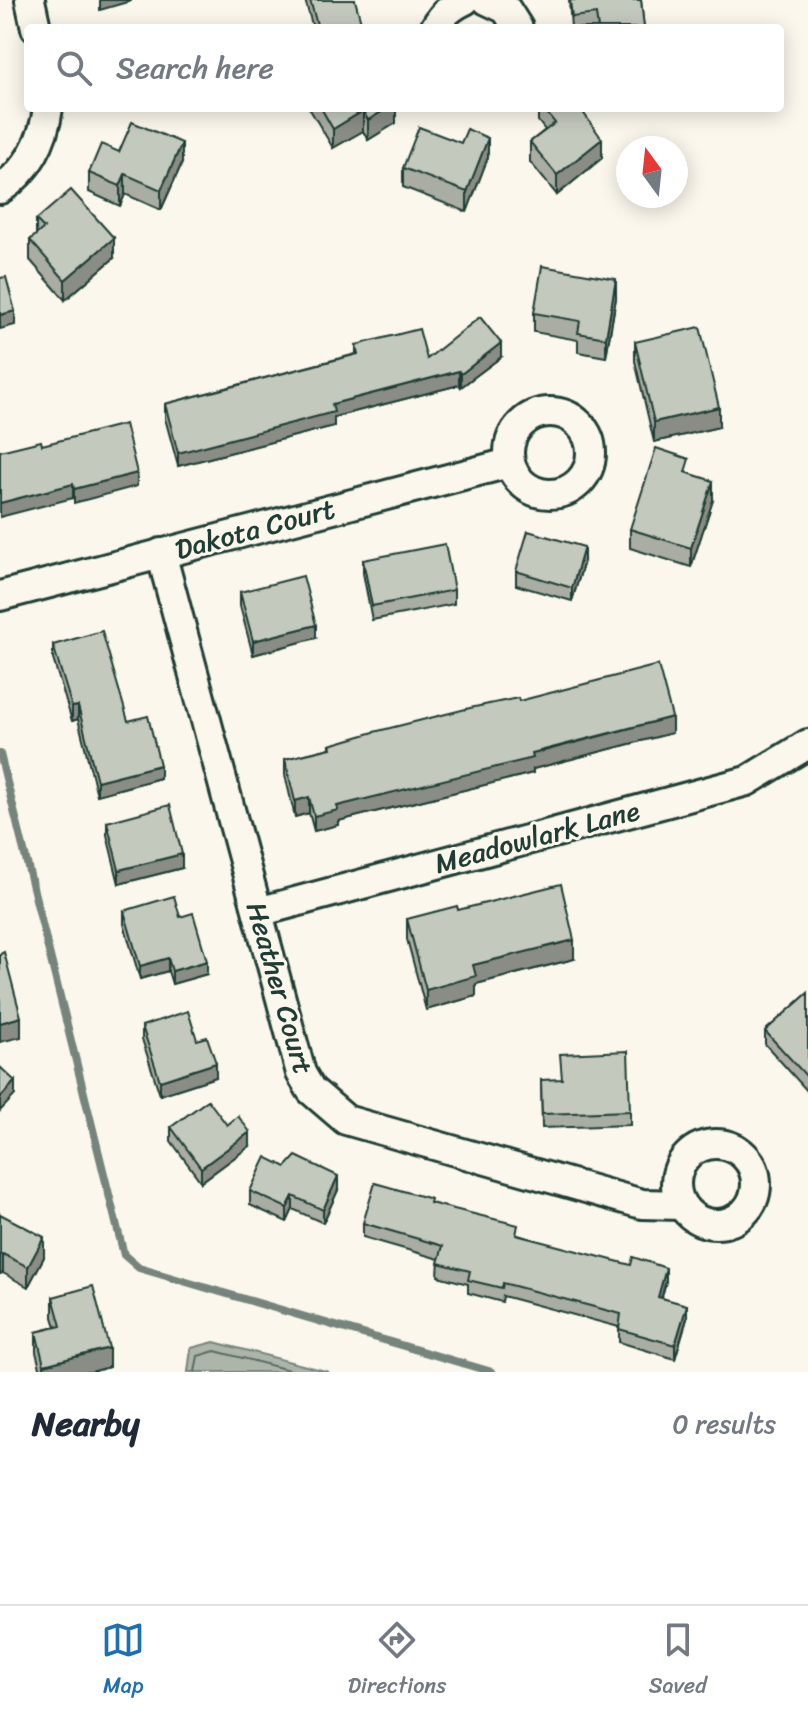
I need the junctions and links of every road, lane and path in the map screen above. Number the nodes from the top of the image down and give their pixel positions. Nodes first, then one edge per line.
1 (30, 0) edge
2 (487, 0) edge
3 (35, 24) edge
4 (515, 24) edge
5 (48, 112) edge
6 (0, 189) edge
7 (509, 463) dead end
8 (161, 553) junction
9 (0, 596) edge
10 (808, 744) edge
11 (258, 912) junction
12 (681, 1205) dead end

1 - 3 street
2 - 4 street
5 - 6 street
7 - 8 street, Dakota Court
8 - 9 street, Dakota Court
8 - 11 street, Heather Court
10 - 11 street, Meadowlark Lane
11 - 12 street, Heather Court

